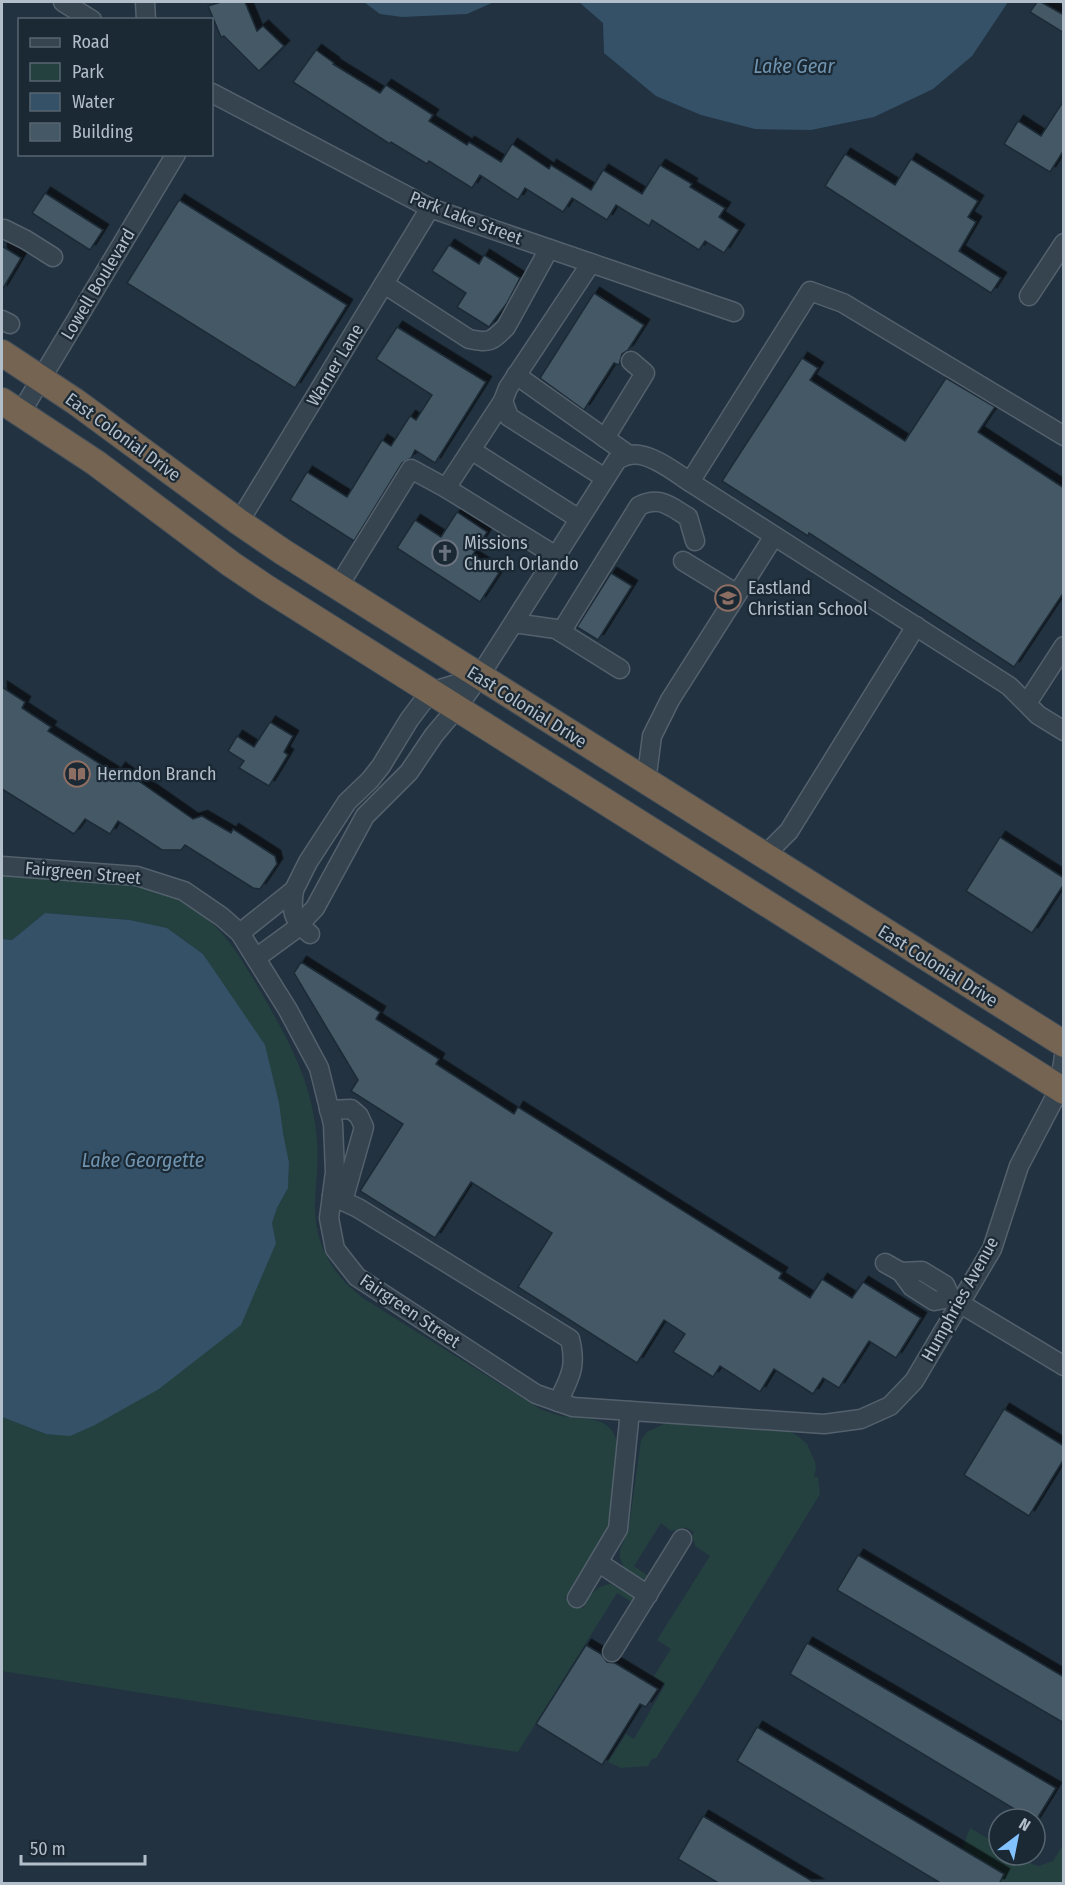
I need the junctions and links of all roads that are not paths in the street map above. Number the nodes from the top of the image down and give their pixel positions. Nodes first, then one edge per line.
1 (63, 2) edge
2 (145, 2) edge
3 (89, 18) edge
4 (146, 18) edge
5 (213, 96) edge
6 (175, 156) edge
7 (430, 208) junction
8 (2, 230) edge
9 (1064, 243) edge
10 (549, 249) junction
11 (53, 257) dead end
12 (591, 263) junction
13 (384, 284) junction
14 (1029, 296) dead end
15 (734, 312) dead end
16 (2, 353) edge
17 (631, 361) dead end
18 (516, 375) junction
19 (41, 379) junction
20 (503, 401) junction
21 (11, 407) edge
22 (1064, 436) edge
23 (604, 438) junction
24 (471, 450) junction
25 (629, 455) junction
26 (605, 478) junction
27 (690, 482) junction
28 (446, 488) junction
29 (156, 507) junction
30 (579, 519) junction
31 (239, 522) junction
32 (774, 536) junction
33 (695, 541) dead end
34 (210, 548) junction
35 (283, 552) junction
36 (556, 556) junction
37 (683, 561) dead end
38 (338, 587) junction
39 (737, 594) junction
40 (514, 623) junction
41 (916, 626) junction
42 (561, 632) junction
43 (1064, 646) edge
44 (620, 669) dead end
45 (479, 677) junction
46 (430, 692) junction
47 (1027, 703) junction
48 (456, 709) junction
49 (1064, 731) edge
50 (646, 782) junction
51 (686, 853) junction
52 (764, 856) junction
53 (2, 866) edge
54 (294, 890) junction
55 (304, 930) junction
56 (240, 933) junction
57 (256, 958) junction
58 (1064, 1044) edge
59 (1064, 1056) edge
60 (1062, 1086) edge
61 (329, 1110) junction
62 (338, 1199) junction
63 (893, 1268) dead end
64 (956, 1301) junction
65 (1064, 1366) edge
66 (558, 1402) junction
67 (630, 1411) junction
68 (824, 1424) joint
69 (682, 1539) dead end
70 (598, 1563) junction
71 (648, 1595) junction
72 (577, 1598) dead end
73 (612, 1652) dead end

1 - 3 street
2 - 4 street
5 - 7 street, Park Lake Street
6 - 19 street, Lowell Boulevard
7 - 10 street, Park Lake Street
7 - 13 street, Warner Lane
8 - 11 street
9 - 14 street
10 - 12 street, Park Lake Street
10 - 13 street
12 - 15 street, Park Lake Street
12 - 18 street
13 - 31 street, Warner Lane
16 - 19 highway, East Colonial Drive
17 - 23 street
18 - 20 street
18 - 23 street
19 - 21 street, Lowell Boulevard
19 - 31 highway, East Colonial Drive
20 - 24 street
20 - 26 street
21 - 29 highway, East Colonial Drive
22 - 27 street
23 - 25 street
24 - 28 street
24 - 30 street
25 - 26 street
25 - 27 street
26 - 30 street
27 - 32 street
28 - 36 street
28 - 38 street
29 - 31 highway
29 - 34 highway, East Colonial Drive
30 - 36 street
31 - 35 highway, East Colonial Drive
32 - 39 street
32 - 41 street
33 - 42 street
34 - 35 highway
34 - 46 highway, East Colonial Drive
35 - 38 highway, East Colonial Drive
36 - 40 street
37 - 39 street
38 - 45 highway, East Colonial Drive
39 - 50 street
40 - 42 street
40 - 45 street
41 - 47 street
41 - 52 street
42 - 44 street
43 - 47 street
45 - 46 street
45 - 48 street
45 - 50 highway, East Colonial Drive
46 - 48 highway, East Colonial Drive
46 - 54 street
47 - 49 street
48 - 51 highway, East Colonial Drive
48 - 55 street
50 - 52 highway, East Colonial Drive
51 - 52 highway
51 - 60 highway, East Colonial Drive
52 - 58 highway, East Colonial Drive
53 - 56 street, Fairgreen Street
54 - 55 street
54 - 56 street
55 - 57 street
56 - 57 street, Fairgreen Street
57 - 61 street, Fairgreen Street
59 - 60 street, Humphries Avenue
60 - 64 street, Humphries Avenue
61 - 62 street, Fairgreen Street
61 - 62 street
62 - 66 street, Fairgreen Street
62 - 66 street
63 - 64 street
64 - 65 street
64 - 68 street, Humphries Avenue
66 - 67 street, Fairgreen Street
67 - 68 street, Fairgreen Street
67 - 70 street
69 - 71 street
70 - 71 street
70 - 72 street
71 - 73 street

